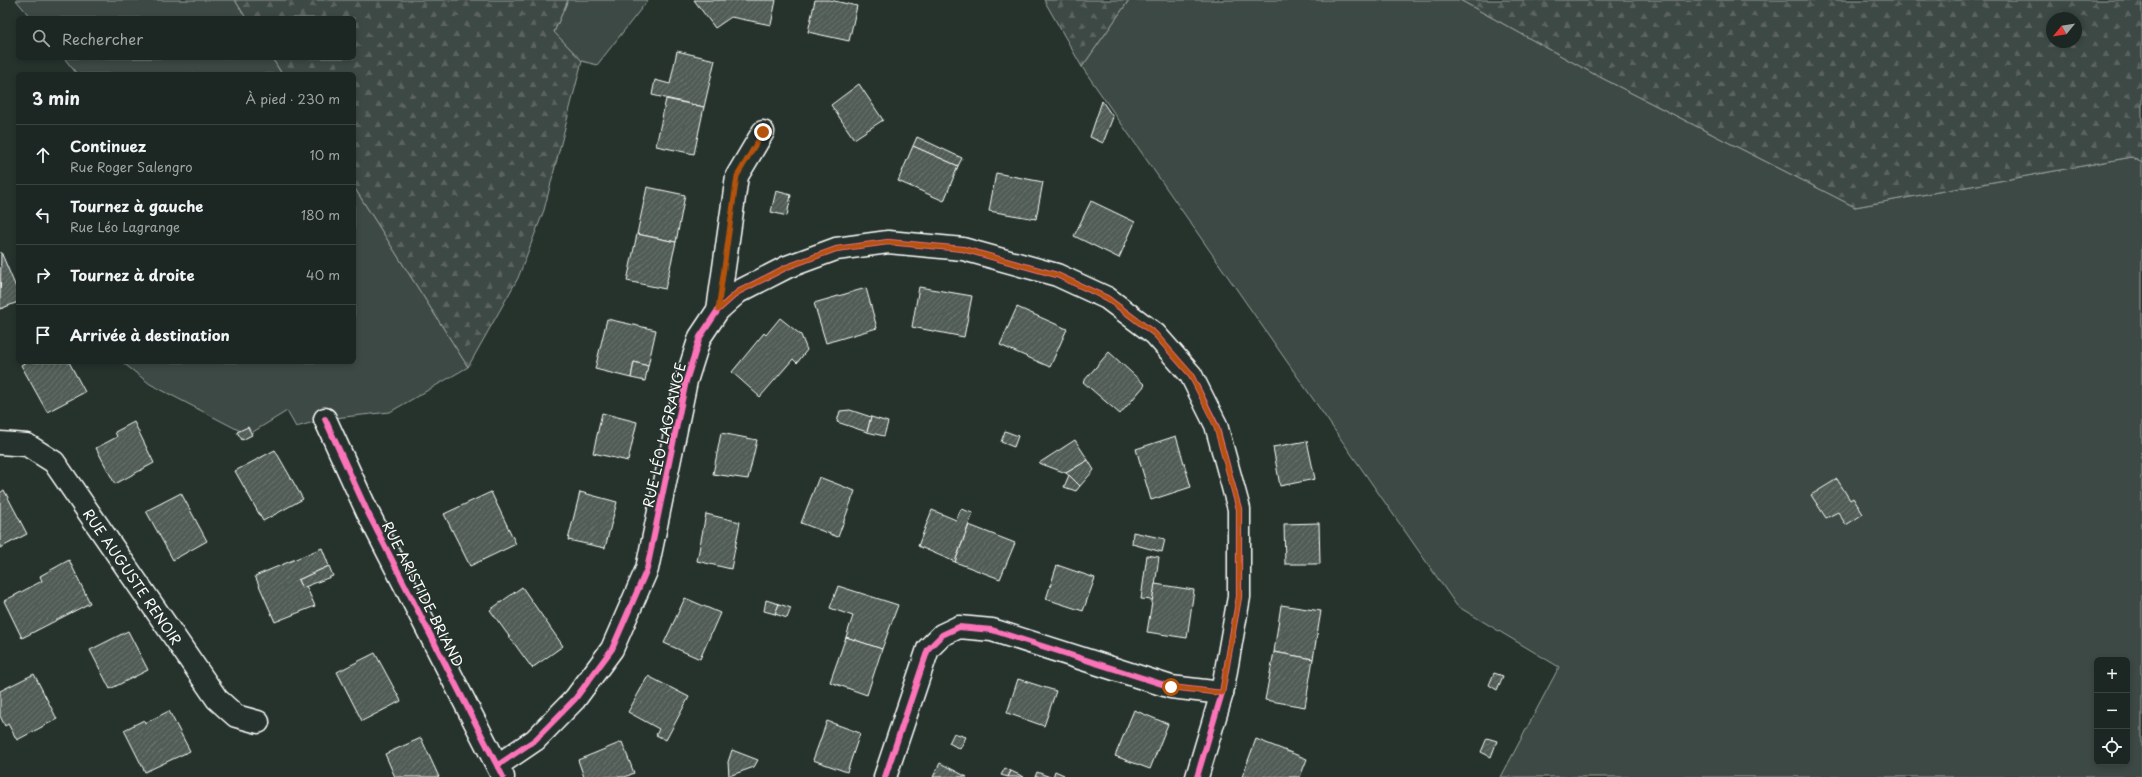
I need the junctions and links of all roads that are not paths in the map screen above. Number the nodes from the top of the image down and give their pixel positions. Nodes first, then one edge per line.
1 (763, 132) dead end
2 (718, 310) junction
3 (324, 419) dead end
4 (0, 443) edge
5 (1222, 693) junction
6 (258, 722) dead end
7 (501, 771) edge
8 (885, 777) edge
9 (1197, 777) edge

1 - 2 street
2 - 5 street, RUE LÉO LAGRANGE
2 - 7 street, RUE LÉO LAGRANGE
3 - 7 street, RUE ARISTIDE BRIAND
4 - 6 street, RUE AUGUSTE RENOIR
5 - 8 street
5 - 9 street, RUE LÉO LAGRANGE

